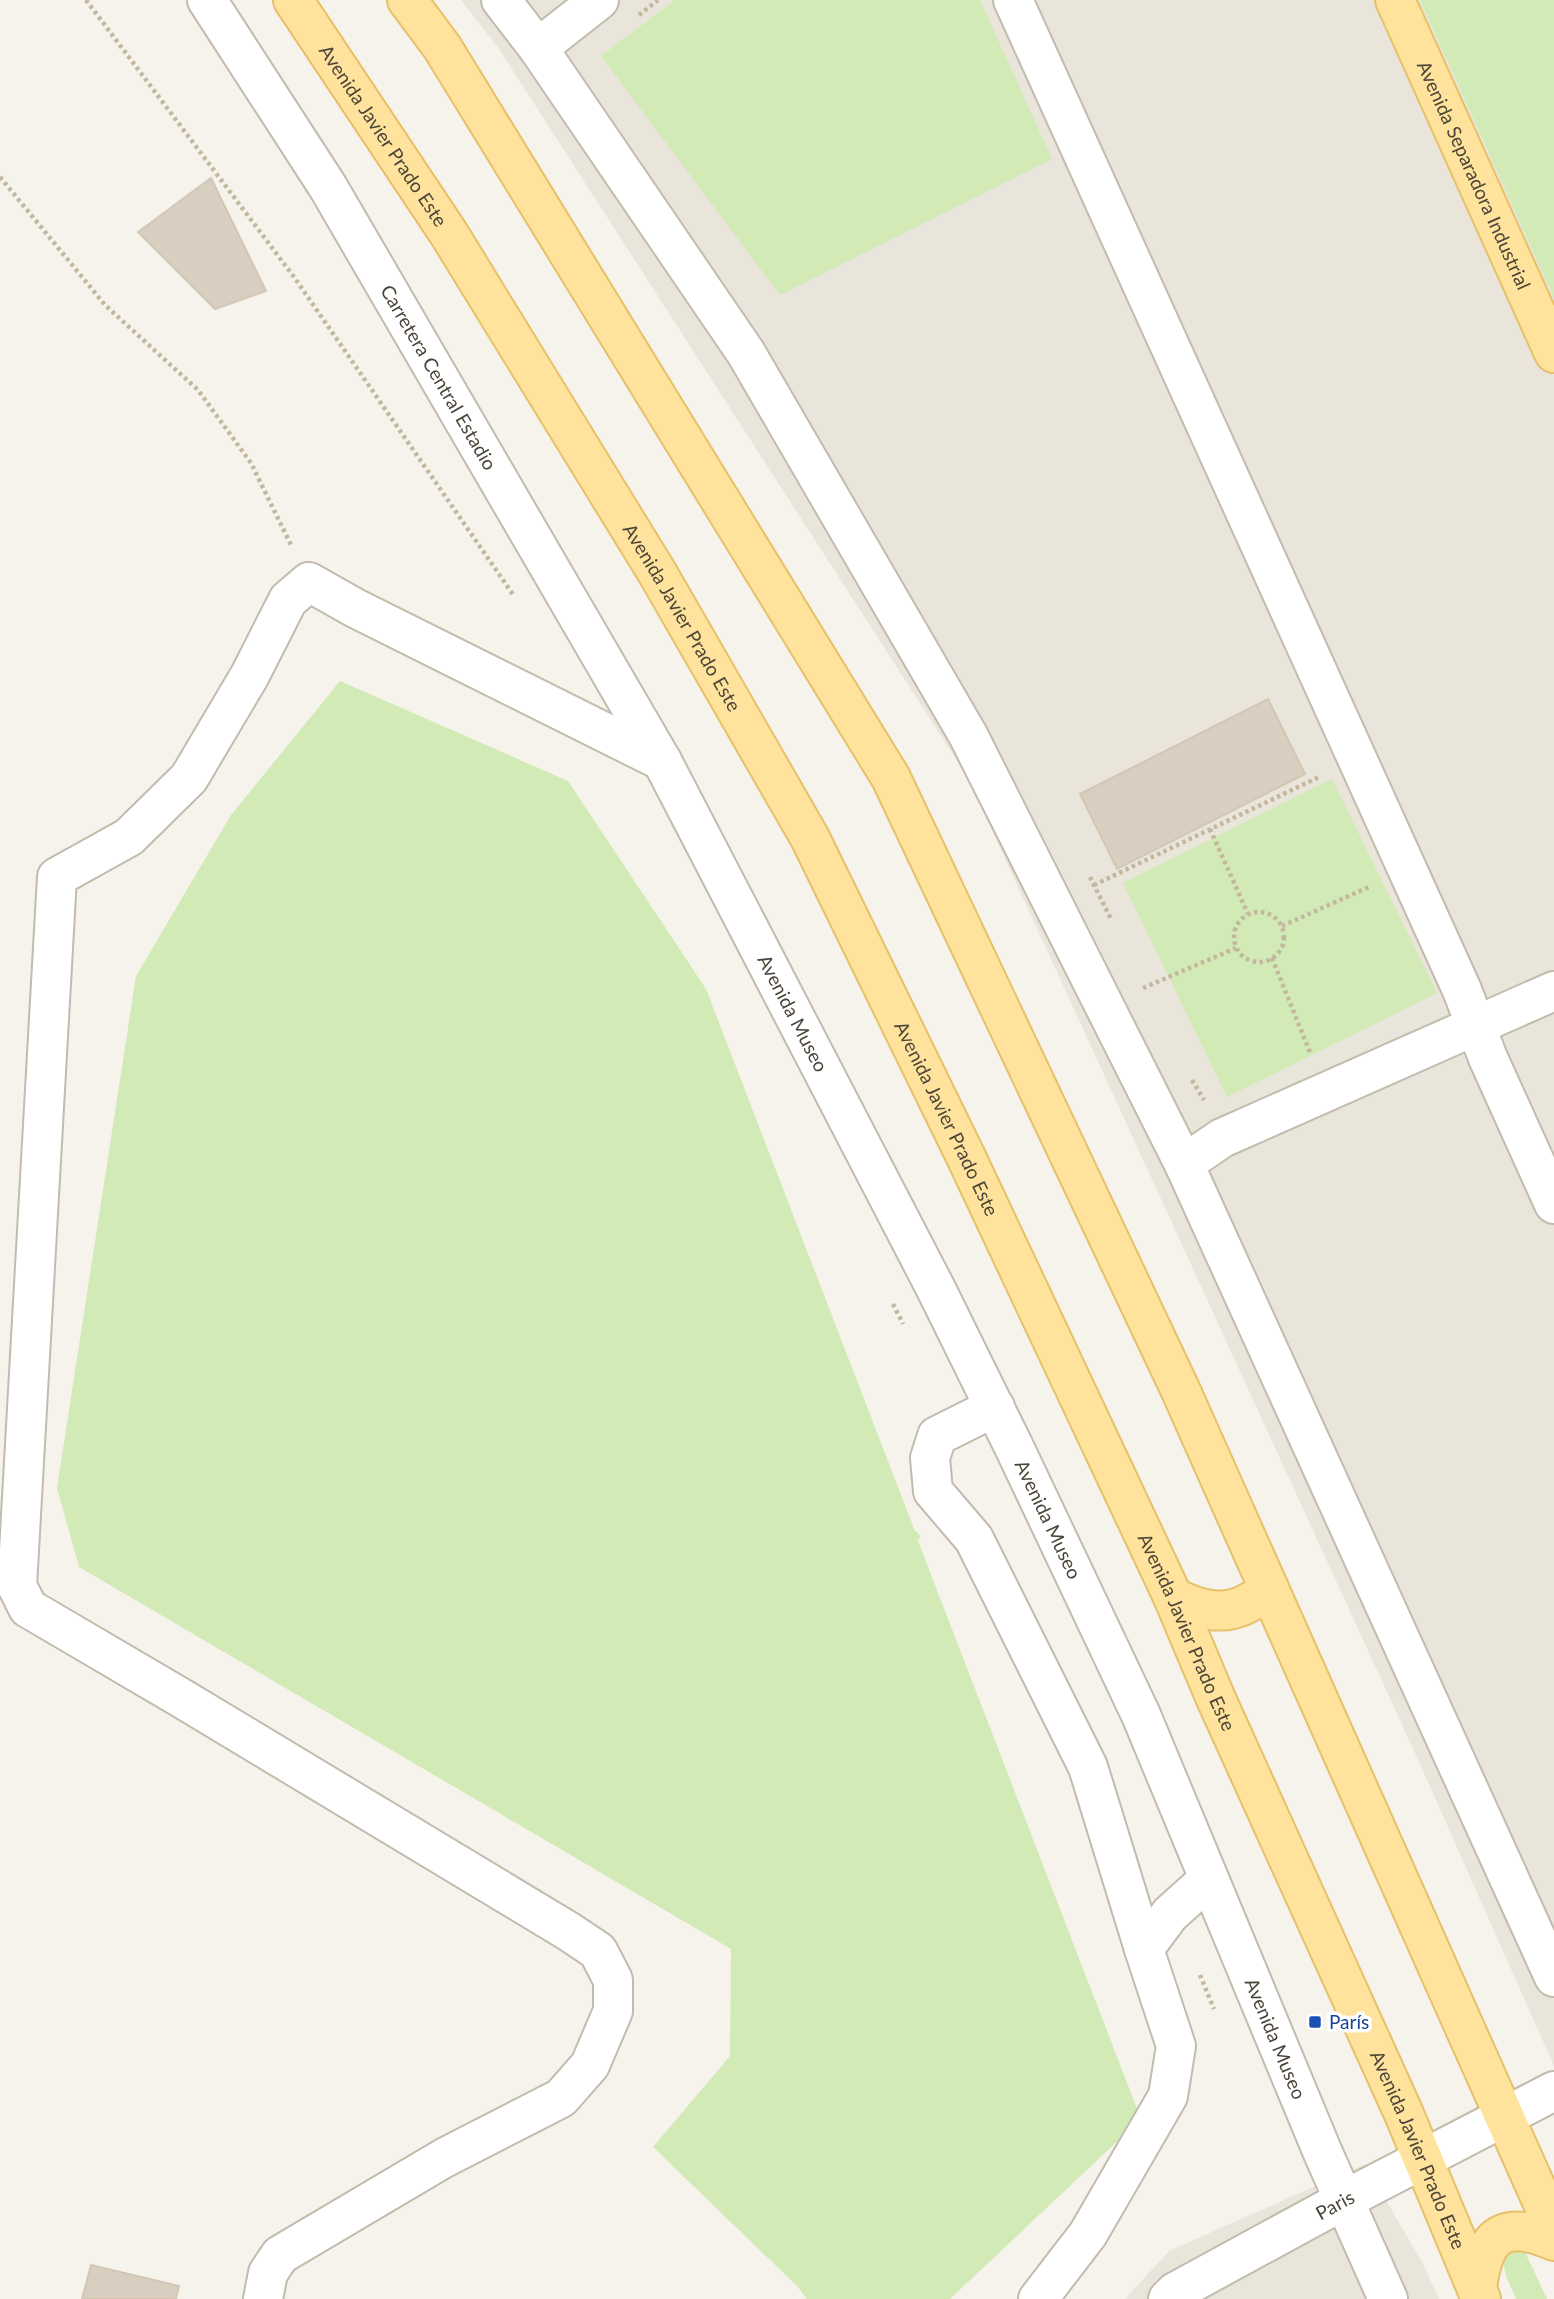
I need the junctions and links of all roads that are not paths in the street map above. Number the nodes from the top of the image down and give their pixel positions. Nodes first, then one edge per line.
1 (207, 0) edge
2 (293, 0) edge
3 (407, 0) edge
4 (501, 0) edge
5 (598, 0) edge
6 (1013, 0) edge
7 (1395, 0) edge
8 (538, 48) junction
9 (1554, 353) edge
10 (662, 761) junction
11 (1554, 991) edge
12 (1477, 1027) junction
13 (1184, 1164) junction
14 (1554, 1204) edge
15 (995, 1407) junction
16 (1269, 1588) junction
17 (1173, 1597) junction
18 (1209, 1879) junction
19 (1144, 1949) junction
20 (1554, 1977) edge
21 (1554, 2091) edge
22 (1505, 2116) junction
23 (1423, 2159) junction
24 (1344, 2200) junction
25 (1554, 2228) edge
26 (1554, 2241) edge
27 (1479, 2294) edge
28 (263, 2299) edge
29 (1038, 2299) edge
30 (1168, 2299) edge
31 (1388, 2299) edge

1 - 10 street, Carretera Central Estadio
2 - 17 main road, Avenida Javier Prado Este
3 - 16 main road
4 - 8 street
5 - 8 street
6 - 12 street
7 - 9 main road, Avenida Separadora Industrial
8 - 13 street
10 - 15 street, Avenida Museo
10 - 28 street
11 - 12 street
12 - 13 street
12 - 14 street
13 - 20 street
15 - 18 street, Avenida Museo
15 - 19 street
16 - 17 main road
16 - 22 main road
17 - 23 main road, Avenida Javier Prado Este
18 - 19 street
18 - 24 street, Avenida Museo
19 - 29 street
21 - 22 street, Paris
22 - 23 street, Paris
22 - 25 main road
23 - 24 street, Paris
23 - 27 main road, Avenida Javier Prado Este
24 - 30 street, Paris
24 - 31 street, Avenida Museo
26 - 27 main road

